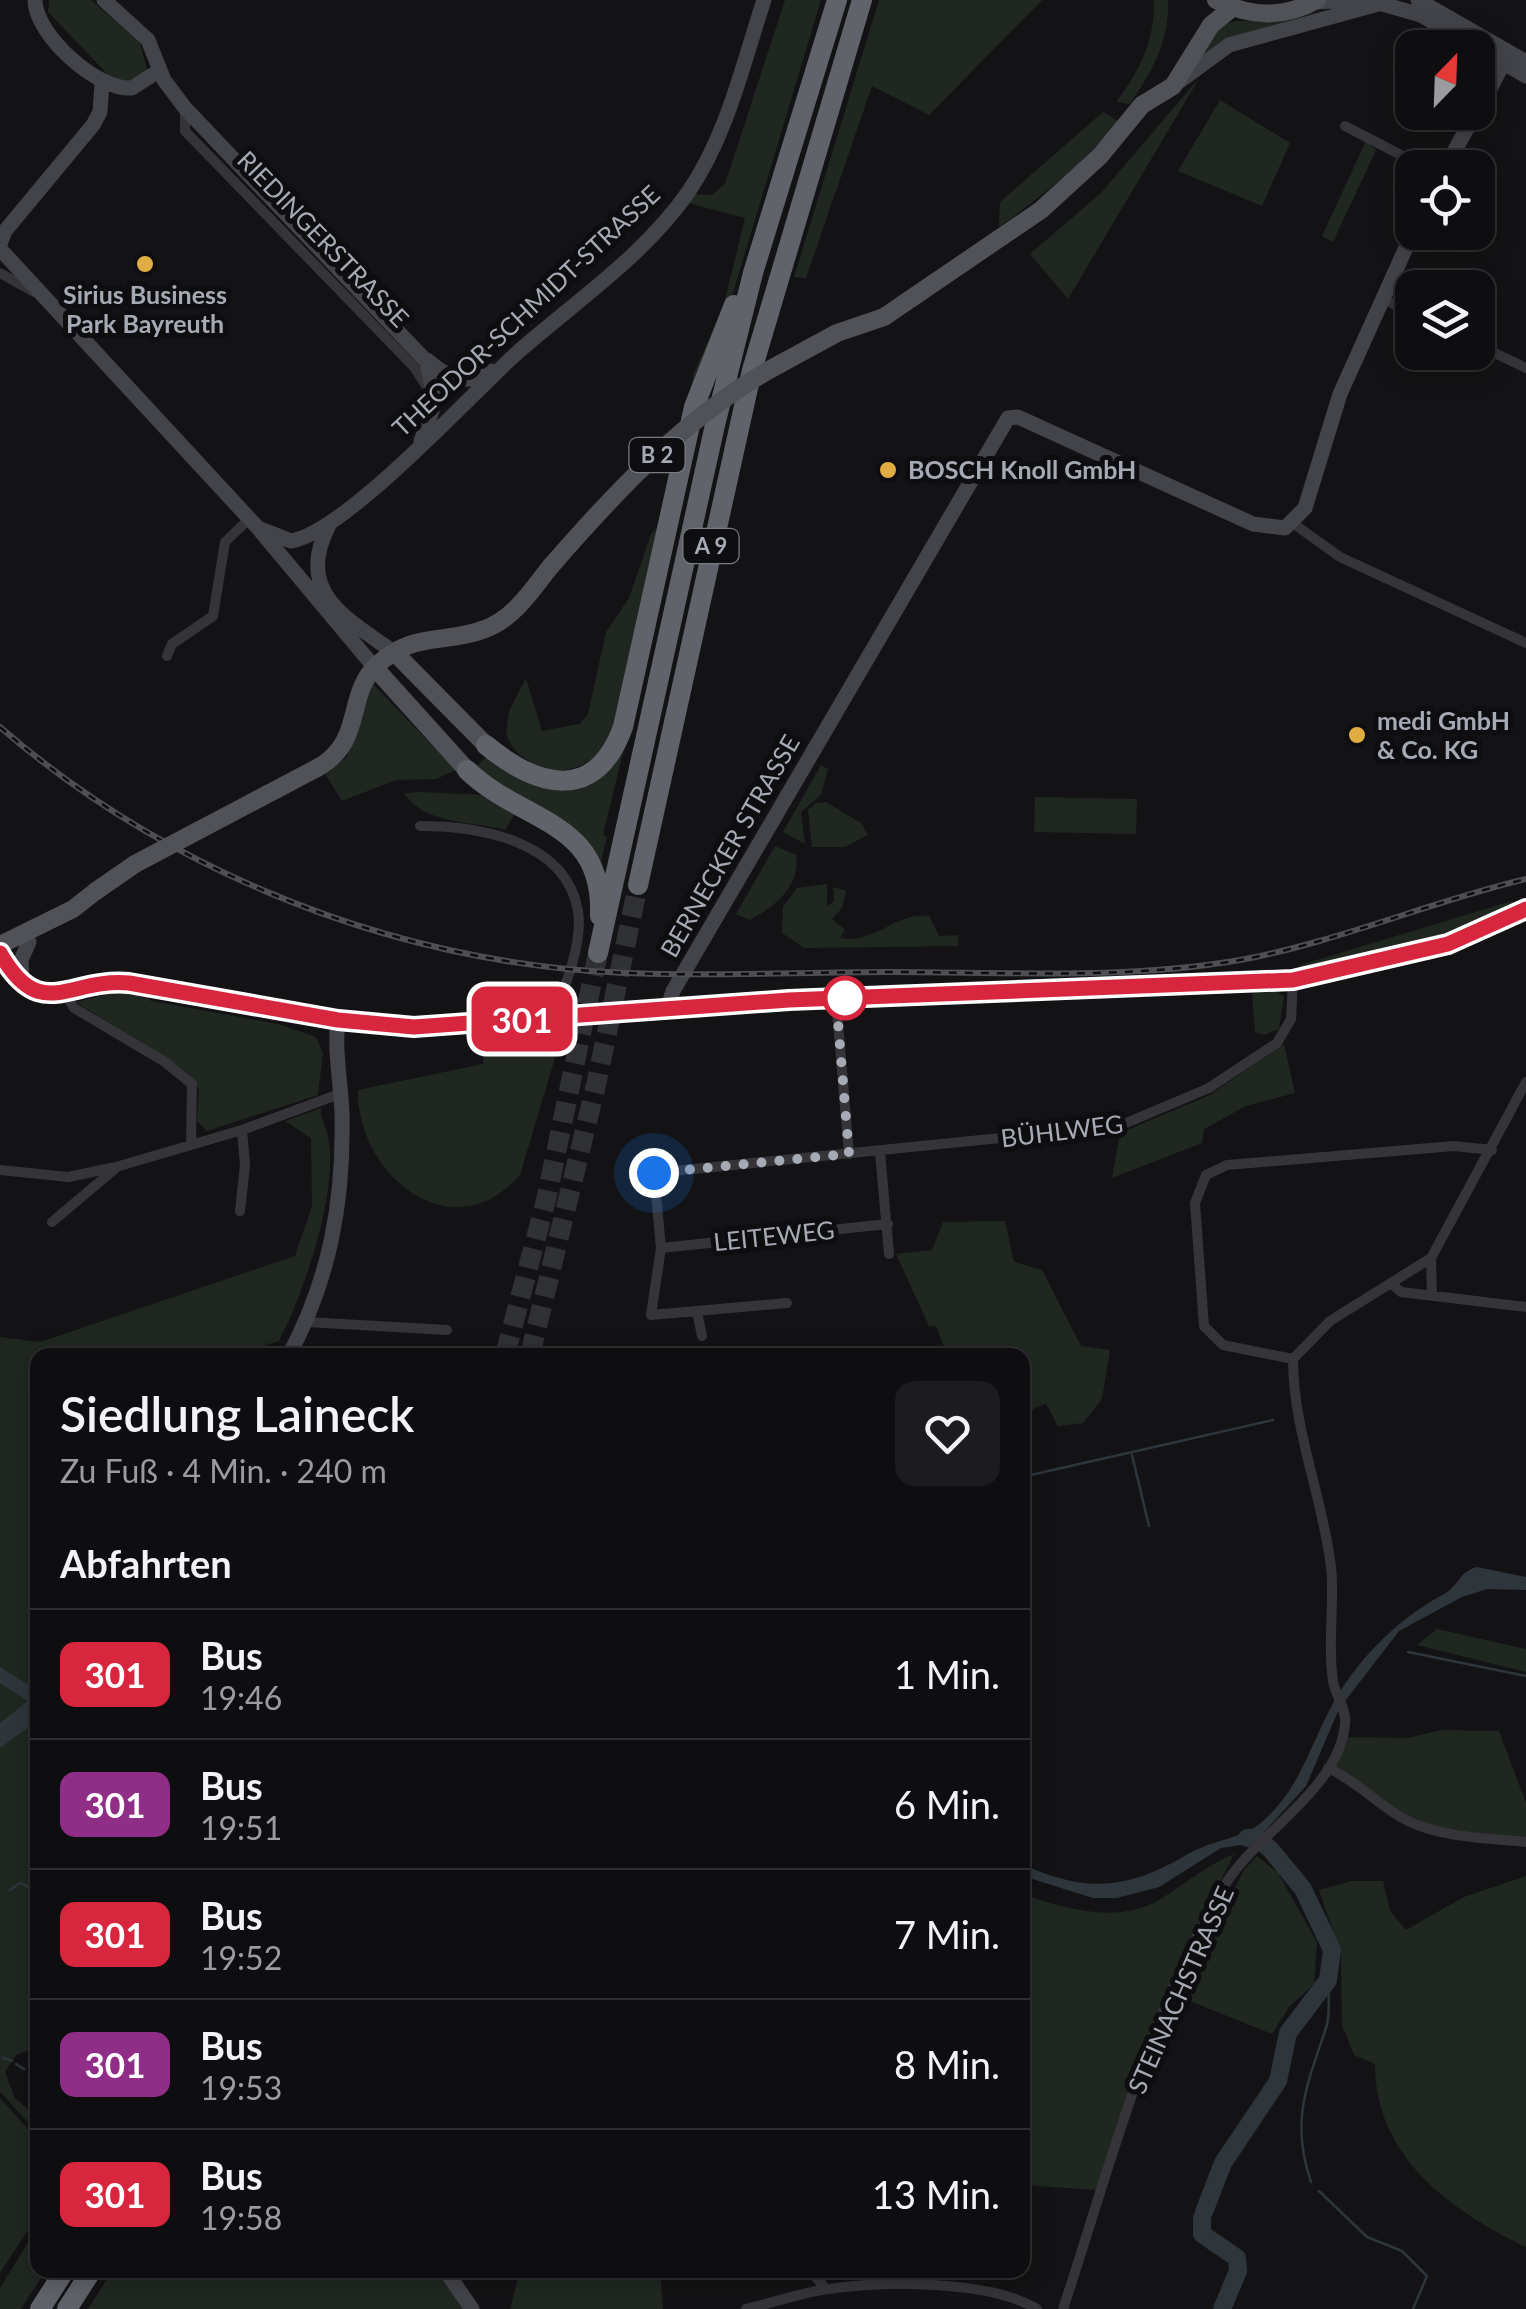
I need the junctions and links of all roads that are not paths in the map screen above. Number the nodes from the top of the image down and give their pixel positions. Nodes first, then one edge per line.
1 (35, 0) edge
2 (104, 0) edge
3 (764, 0) edge
4 (837, 0) edge
5 (862, 0) edge
6 (874, 0) edge
7 (1360, 0) edge
8 (1315, 1) edge
9 (1420, 1) edge
10 (1382, 2) junction
11 (1224, 4) edge
12 (1446, 30) edge
13 (845, 53) junction
14 (1495, 54) edge
15 (1506, 58) junction
16 (1526, 62) edge
17 (158, 63) junction
18 (1526, 76) edge
19 (1495, 78) edge
20 (102, 83) junction
21 (1173, 86) junction
22 (186, 108) junction
23 (1345, 126) dead end
24 (1395, 152) edge
25 (0, 246) edge
26 (1404, 250) edge
27 (0, 272) edge
28 (754, 273) junction
29 (1381, 298) junction
30 (46, 300) junction
31 (1395, 305) edge
32 (1495, 353) edge
33 (421, 354) junction
34 (516, 354) junction
35 (1526, 368) edge
36 (435, 403) junction
37 (416, 448) junction
38 (331, 521) junction
39 (254, 523) junction
40 (1294, 524) junction
41 (1526, 644) edge
42 (394, 653) junction
43 (166, 656) dead end
44 (374, 668) junction
45 (486, 745) joint
46 (467, 770) joint
47 (420, 826) dead end
48 (638, 885) tunnel mouth
49 (1526, 909) edge
50 (30, 942) dead end
51 (0, 945) edge
52 (0, 953) edge
53 (0, 976) edge
54 (1293, 980) junction
55 (22, 984) junction
56 (65, 993) junction
57 (836, 998) junction
58 (668, 1007) junction
59 (554, 1016) junction
60 (338, 1020) junction
61 (1526, 1082) edge
62 (342, 1094) junction
63 (1521, 1105) edge
64 (242, 1130) junction
65 (192, 1145) junction
66 (1492, 1150) junction
67 (880, 1152) junction
68 (849, 1154) junction
69 (116, 1167) junction
70 (0, 1170) edge
71 (240, 1211) dead end
72 (52, 1222) dead end
73 (888, 1224) junction
74 (661, 1248) junction
75 (889, 1254) dead end
76 (1432, 1258) junction
77 (1393, 1285) junction
78 (1432, 1296) junction
79 (787, 1303) dead end
80 (1526, 1308) edge
81 (696, 1312) junction
82 (307, 1322) junction
83 (447, 1330) dead end
84 (702, 1336) dead end
85 (294, 1348) edge
86 (1293, 1360) junction
87 (1328, 1768) junction
88 (1526, 1842) edge
89 (60, 2278) edge
90 (87, 2278) edge
91 (451, 2278) edge
92 (817, 2278) edge
93 (826, 2289) junction
94 (40, 2309) edge
95 (67, 2309) edge
96 (472, 2309) edge
97 (746, 2309) edge
98 (1037, 2309) edge
99 (1063, 2309) edge

1 - 20 street
2 - 17 street, RIEDINGERSTRASSE
3 - 34 street, THEODOR-SCHMIDT-STRASSE
4 - 28 highway, A 9
5 - 13 highway, A 9
6 - 13 highway
7 - 8 street
7 - 10 street
8 - 11 main road
9 - 15 street
10 - 12 street
10 - 21 street
11 - 21 main road
13 - 48 highway, A 9
14 - 15 street
15 - 16 street
15 - 18 street
15 - 19 street
17 - 20 street
17 - 22 street, RIEDINGERSTRASSE
20 - 25 street
21 - 42 main road, B 2, bridge
22 - 33 street, RIEDINGERSTRASSE
22 - 36 street, RIEDINGERSTRASSE
23 - 24 street
25 - 30 street
26 - 29 street
27 - 30 street
28 - 45 highway
28 - 46 highway, A 9
29 - 31 street
29 - 40 street
30 - 39 street
32 - 35 street
33 - 34 street
33 - 36 street, RIEDINGERSTRASSE
34 - 37 street, THEODOR-SCHMIDT-STRASSE
36 - 37 street
37 - 38 street, THEODOR-SCHMIDT-STRASSE
38 - 39 street, THEODOR-SCHMIDT-STRASSE
38 - 42 street
39 - 43 street
39 - 44 street
40 - 41 street
40 - 58 street, BERNECKER STRASSE
42 - 44 main road, B 2
42 - 45 main road
44 - 46 main road
44 - 51 main road, B 2, bridge
47 - 59 street
49 - 54 street
50 - 55 street
52 - 55 street
53 - 55 street
54 - 57 street
54 - 67 street, BÜHLWEG
55 - 56 street
56 - 60 street
56 - 65 street
57 - 58 street
57 - 68 street
58 - 59 street
59 - 60 street
60 - 62 street
61 - 63 street
62 - 64 street
62 - 82 street
63 - 66 street
64 - 65 street
64 - 71 street
65 - 69 street
66 - 76 street
66 - 86 street
67 - 68 street, BÜHLWEG
67 - 73 street
68 - 74 street, BÜHLWEG
69 - 70 street
69 - 72 street
73 - 74 street, LEITEWEG
73 - 75 street
74 - 81 street
76 - 77 street
76 - 78 street
77 - 78 street
77 - 86 street
78 - 80 street
79 - 81 street
81 - 84 street
82 - 83 street
82 - 85 street
86 - 87 street, STEINACHSTRASSE
87 - 88 street
87 - 99 street, STEINACHSTRASSE
89 - 94 highway
90 - 95 highway
91 - 96 street
92 - 93 street
93 - 97 street
93 - 98 street

